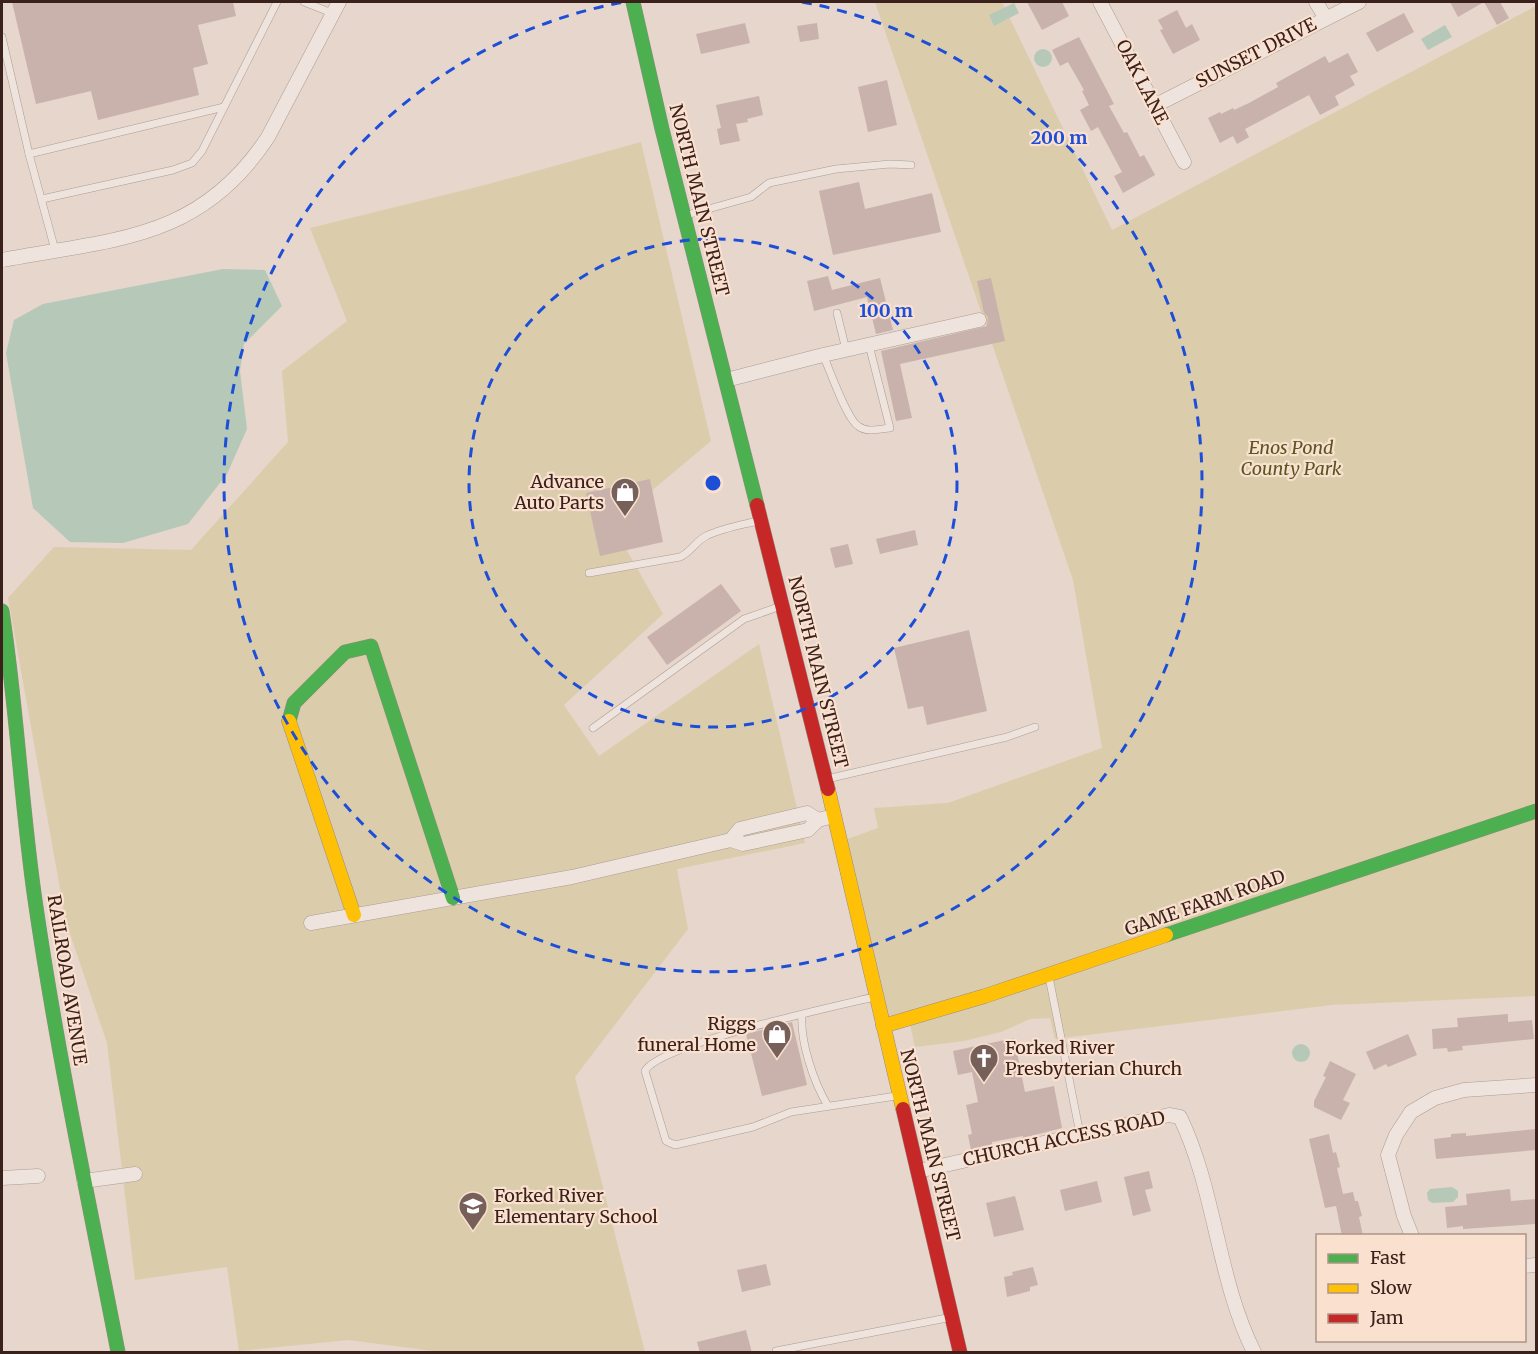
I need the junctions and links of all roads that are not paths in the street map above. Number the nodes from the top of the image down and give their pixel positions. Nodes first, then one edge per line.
1 (277, 2) edge
2 (304, 2) edge
3 (633, 2) edge
4 (1100, 2) edge
5 (1316, 2) edge
6 (1359, 2) edge
7 (335, 7) edge
8 (1325, 17) junction
9 (2, 37) edge
10 (1154, 106) junction
11 (224, 107) junction
12 (29, 154) junction
13 (1184, 162) dead end
14 (911, 165) dead end
15 (42, 199) junction
16 (684, 216) junction
17 (55, 250) junction
18 (2, 260) edge
19 (837, 313) dead end
20 (979, 320) dead end
21 (869, 345) junction
22 (846, 350) junction
23 (823, 355) junction
24 (726, 380) junction
25 (762, 521) junction
26 (589, 573) dead end
27 (783, 604) junction
28 (2, 611) edge
29 (1035, 727) dead end
30 (593, 728) dead end
31 (826, 780) junction
32 (1536, 811) edge
33 (834, 816) junction
34 (453, 898) junction
35 (354, 915) junction
36 (312, 923) dead end
37 (1049, 975) junction
38 (876, 997) junction
39 (802, 1014) junction
40 (883, 1026) junction
41 (1536, 1085) edge
42 (899, 1095) junction
43 (828, 1106) junction
44 (1080, 1134) junction
45 (918, 1171) junction
46 (135, 1174) dead end
47 (38, 1176) dead end
48 (2, 1178) edge
49 (84, 1180) junction
50 (1411, 1234) edge
51 (952, 1317) junction
52 (776, 1351) edge
53 (118, 1353) edge
54 (960, 1353) edge
55 (1254, 1353) edge

1 - 11 lane
2 - 7 lane
3 - 16 main road, NORTH MAIN STREET
4 - 10 street, OAK LANE
5 - 8 street
6 - 8 street, SUNSET DRIVE
7 - 17 street
8 - 10 street, SUNSET DRIVE
9 - 12 lane
10 - 13 street, OAK LANE
11 - 12 lane
11 - 15 lane
12 - 15 lane
14 - 16 lane
15 - 17 lane
16 - 24 main road, NORTH MAIN STREET
17 - 18 street
19 - 22 lane
20 - 21 street
21 - 22 street
21 - 23 lane
22 - 23 street
23 - 24 street
24 - 25 main road, NORTH MAIN STREET
25 - 26 lane
25 - 27 main road, NORTH MAIN STREET
27 - 30 lane
27 - 31 main road, NORTH MAIN STREET
28 - 49 main road, RAILROAD AVENUE
29 - 31 lane
31 - 33 main road, NORTH MAIN STREET
32 - 37 main road, GAME FARM ROAD
33 - 34 street
33 - 38 main road, NORTH MAIN STREET
34 - 35 street
34 - 35 main road
35 - 36 street
37 - 40 main road, GAME FARM ROAD
37 - 44 lane
38 - 39 lane
38 - 40 main road, NORTH MAIN STREET
39 - 43 lane
39 - 43 lane
40 - 42 main road, NORTH MAIN STREET
41 - 50 street
42 - 43 lane
42 - 45 main road, NORTH MAIN STREET
44 - 45 street, CHURCH ACCESS ROAD
44 - 55 street, CHURCH ACCESS ROAD
45 - 51 main road, NORTH MAIN STREET
46 - 49 street
47 - 48 street
49 - 53 main road, RAILROAD AVENUE
51 - 52 lane
51 - 54 main road, NORTH MAIN STREET

